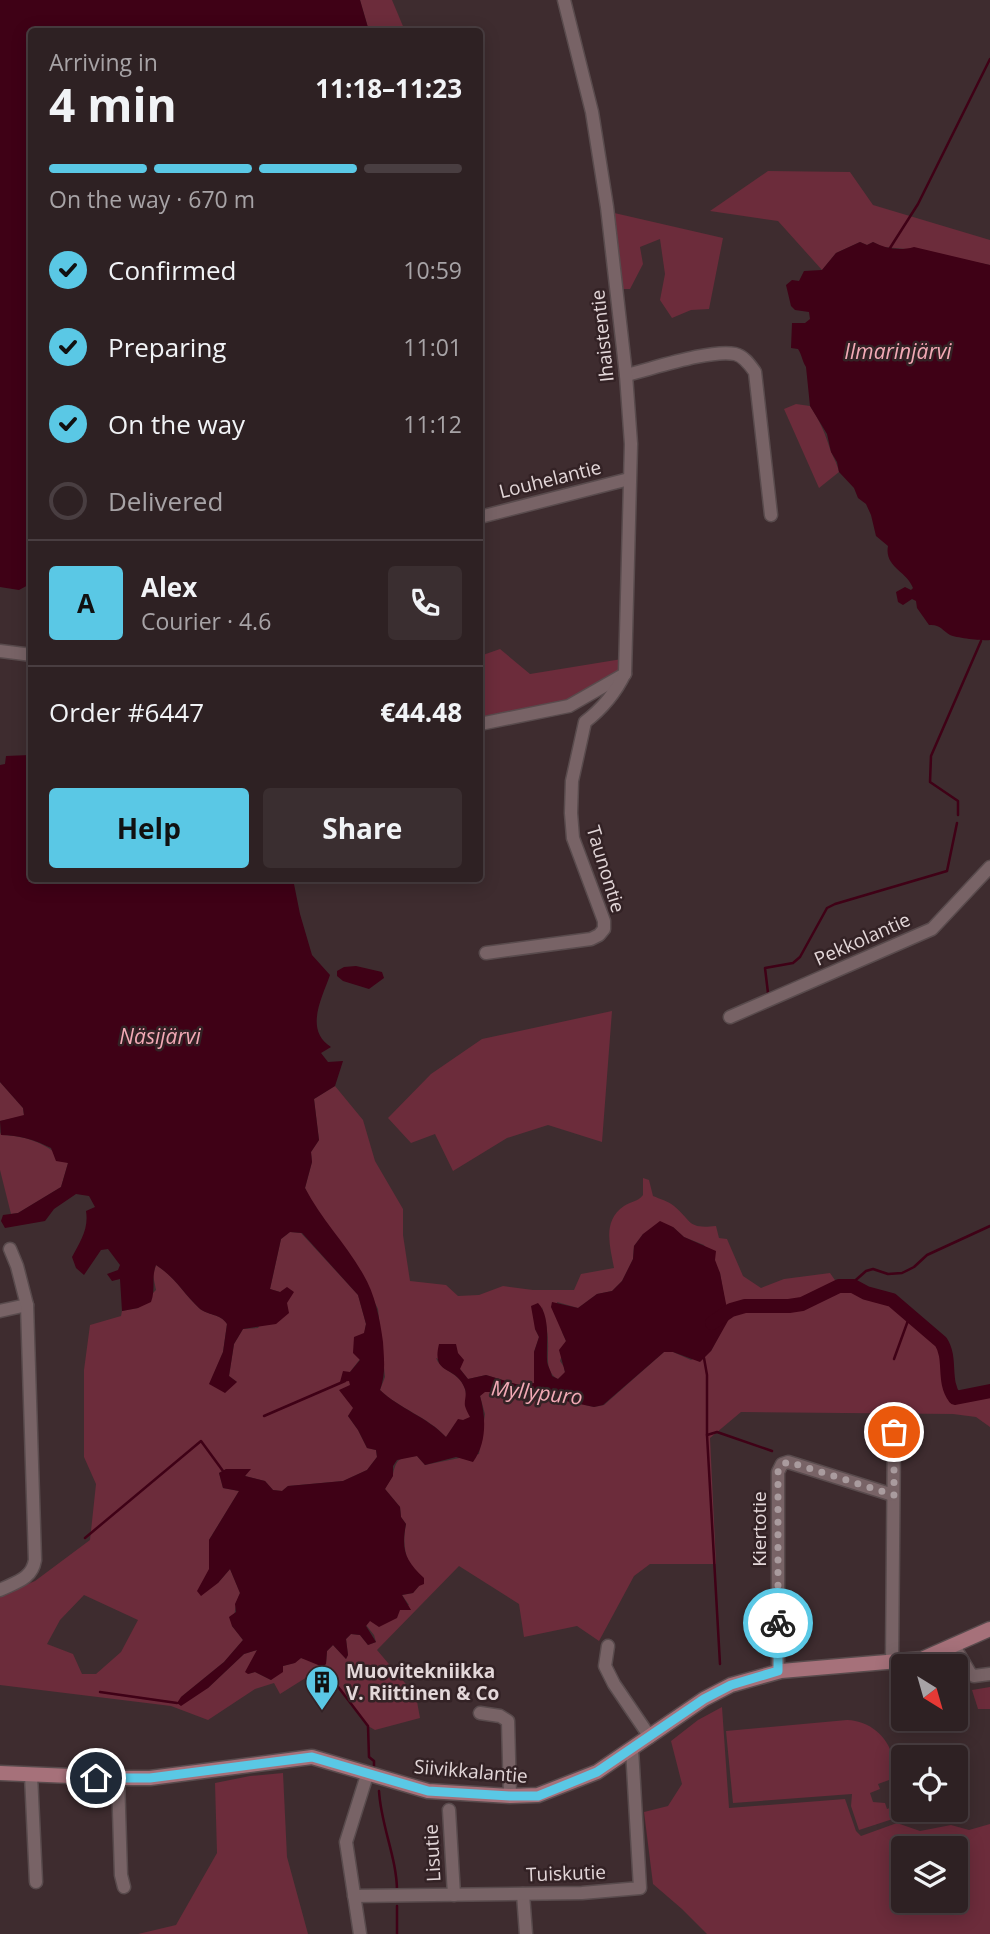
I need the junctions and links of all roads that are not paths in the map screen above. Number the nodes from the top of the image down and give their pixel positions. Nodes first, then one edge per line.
1 (564, 0) edge
2 (626, 375) junction
3 (629, 478) junction
4 (771, 514) dead end
5 (483, 516) edge
6 (0, 651) edge
7 (28, 654) edge
8 (625, 673) junction
9 (483, 723) edge
10 (990, 867) edge
11 (486, 953) dead end
12 (730, 1017) dead end
13 (10, 1249) dead end
14 (27, 1306) junction
15 (0, 1311) edge
16 (894, 1432) dead end
17 (894, 1495) junction
18 (0, 1590) edge
19 (990, 1629) edge
20 (608, 1646) dead end
21 (954, 1646) junction
22 (892, 1654) edge
23 (934, 1654) edge
24 (891, 1662) edge
25 (778, 1671) junction
26 (990, 1674) edge
27 (480, 1713) dead end
28 (650, 1737) junction
29 (632, 1749) junction
30 (0, 1773) edge
31 (367, 1774) junction
32 (31, 1775) junction
33 (118, 1779) junction
34 (510, 1796) junction
35 (449, 1810) dead end
36 (36, 1882) dead end
37 (124, 1887) dead end
38 (523, 1894) junction
39 (454, 1895) junction
40 (354, 1896) junction
41 (360, 1934) edge
42 (526, 1934) edge

1 - 2 street, Ihaistentie
2 - 3 street, Ihaistentie
2 - 4 street
3 - 5 street, Louhelantie
3 - 8 street, Ihaistentie
6 - 7 street
8 - 9 street
8 - 11 street, Taunontie
10 - 12 street, Pekkolantie
13 - 14 street
14 - 15 street
14 - 18 street
16 - 17 street
17 - 22 street
17 - 25 street, Kiertotie
19 - 21 main road, Siivikkalantie
20 - 28 street
21 - 23 main road, Siivikkalantie
21 - 26 street
24 - 25 main road, Siivikkalantie
25 - 28 main road, Siivikkalantie
27 - 34 street
28 - 29 main road, Siivikkalantie
29 - 34 main road, Siivikkalantie
29 - 38 street, Tuiskutie
30 - 32 main road, Siivikkalantie
31 - 33 main road, Siivikkalantie
31 - 34 main road, Siivikkalantie
31 - 40 street
32 - 33 main road, Siivikkalantie
32 - 36 street
33 - 37 street
35 - 39 street, Lisutie
38 - 39 street, Tuiskutie
38 - 42 street
39 - 40 street, Tuiskutie
40 - 41 street

